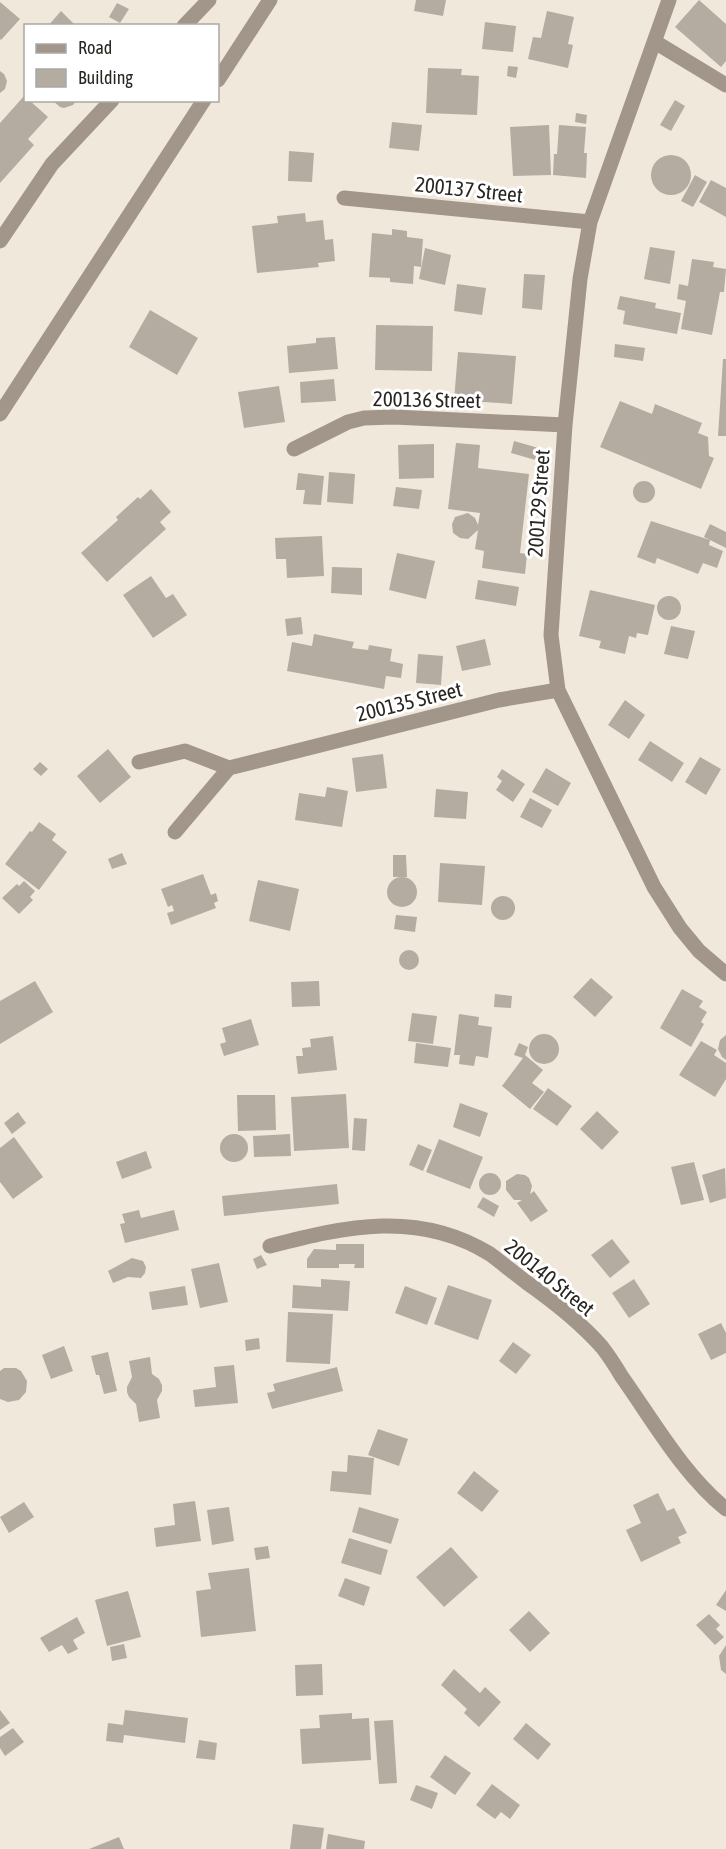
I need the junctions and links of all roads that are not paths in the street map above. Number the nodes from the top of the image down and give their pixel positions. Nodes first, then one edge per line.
1 (209, 0) edge
2 (270, 0) edge
3 (669, 0) edge
4 (186, 24) edge
5 (655, 42) junction
6 (219, 78) edge
7 (726, 85) edge
8 (110, 102) edge
9 (203, 102) edge
10 (344, 198) dead end
11 (590, 222) junction
12 (0, 241) edge
13 (0, 414) edge
14 (565, 425) junction
15 (294, 449) dead end
16 (558, 690) junction
17 (139, 762) dead end
18 (229, 768) junction
19 (175, 832) dead end
20 (726, 974) edge
21 (270, 1246) dead end
22 (726, 1509) edge

1 - 4 street
2 - 6 street
3 - 5 street, 200129 Street
5 - 7 street
5 - 11 street, 200129 Street
8 - 12 street
9 - 13 street
10 - 11 street, 200137 Street
11 - 14 street, 200129 Street
14 - 15 street, 200136 Street
14 - 16 street, 200129 Street
16 - 18 street, 200135 Street
16 - 20 street, 200129 Street
17 - 18 street
18 - 19 street
21 - 22 street, 200140 Street

